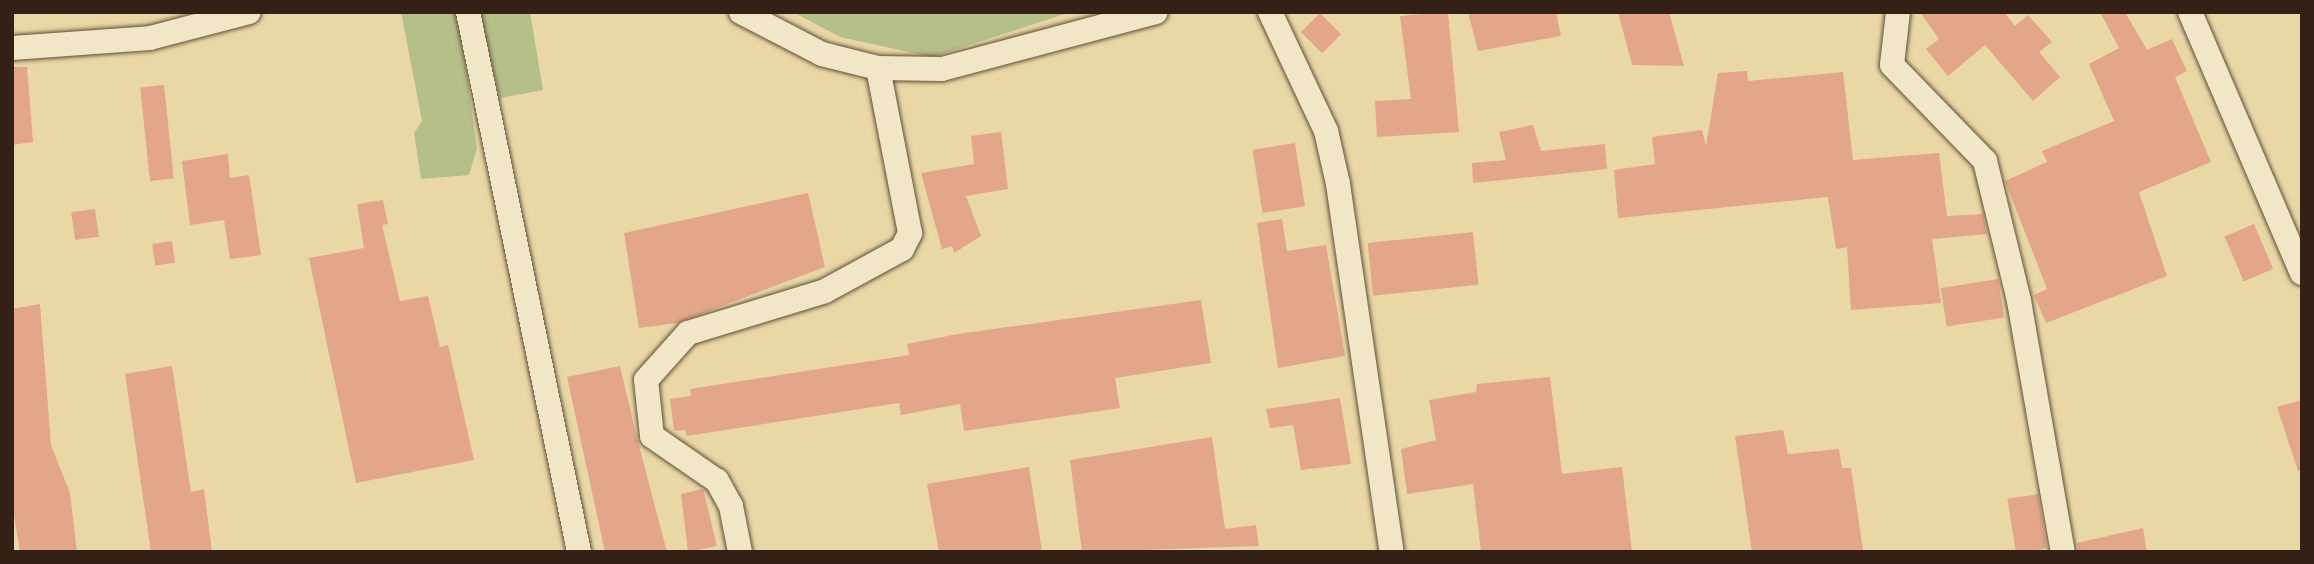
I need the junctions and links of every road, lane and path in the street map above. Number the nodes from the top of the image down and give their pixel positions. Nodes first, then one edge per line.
1 (249, 12) edge
2 (468, 12) edge
3 (741, 12) edge
4 (1156, 12) edge
5 (1270, 12) edge
6 (1898, 12) edge
7 (2190, 12) edge
8 (12, 48) edge
9 (878, 68) junction
10 (2302, 273) edge
11 (579, 552) edge
12 (740, 552) edge
13 (1392, 552) edge
14 (2063, 552) edge

1 - 8 street
2 - 11 street
3 - 9 street
4 - 9 street
5 - 13 street
6 - 14 street
7 - 10 street
9 - 12 street

